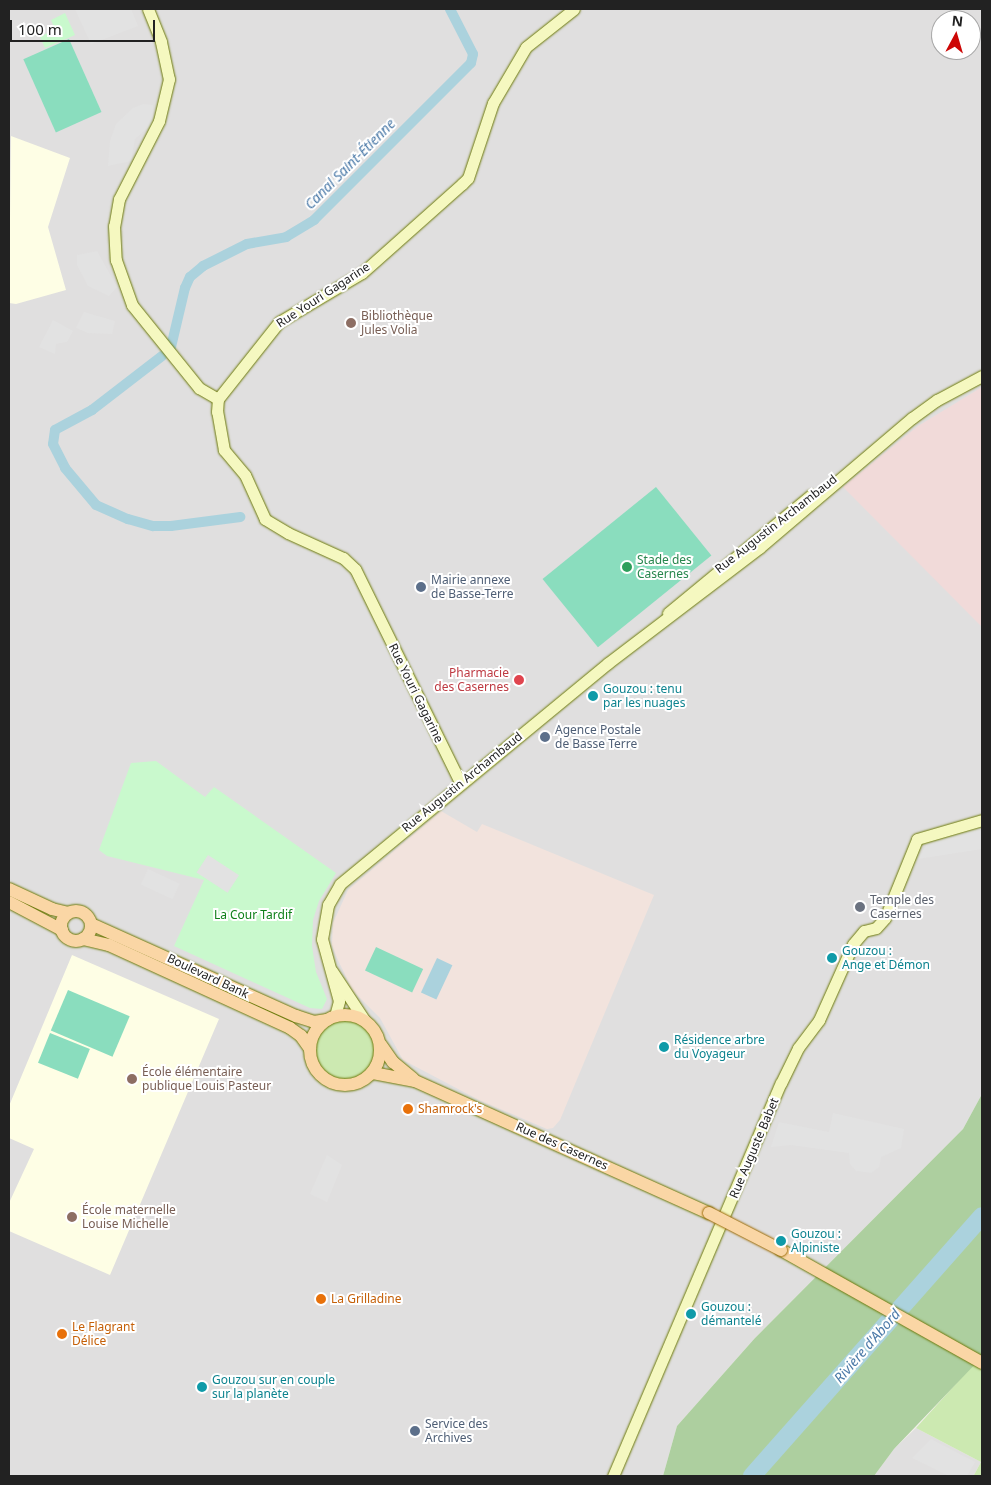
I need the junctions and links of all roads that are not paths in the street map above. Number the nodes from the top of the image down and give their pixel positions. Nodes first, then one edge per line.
1 (148, 9) edge
2 (574, 9) edge
3 (982, 376) edge
4 (218, 399) junction
5 (460, 782) junction
6 (982, 820) edge
7 (9, 889) edge
8 (9, 902) edge
9 (68, 913) junction
10 (91, 924) junction
11 (62, 930) junction
12 (83, 939) junction
13 (332, 971) junction
14 (331, 1018) junction
15 (365, 1021) junction
16 (380, 1043) junction
17 (310, 1049) junction
18 (373, 1073) junction
19 (415, 1081) junction
20 (982, 1363) edge
21 (613, 1476) edge

1 - 4 street
2 - 4 street, Rue Youri Gagarine
3 - 5 street, Rue Augustin Archambaud
4 - 5 street, Rue Youri Gagarine
5 - 13 street, Rue Augustin Archambaud
6 - 21 street, Rue Auguste Babet
7 - 9 main road
8 - 11 main road
9 - 10 main road
9 - 11 main road
10 - 12 main road
10 - 14 main road, Boulevard Bank
11 - 12 main road
12 - 17 main road, Boulevard Bank
13 - 14 street, Rue Augustin Archambaud
13 - 15 street, Rue Augustin Archambaud
14 - 15 main road
14 - 17 main road
15 - 16 main road
16 - 18 main road
16 - 19 main road
17 - 18 main road
18 - 19 main road
19 - 20 main road, Rue des Casernes, bridge

